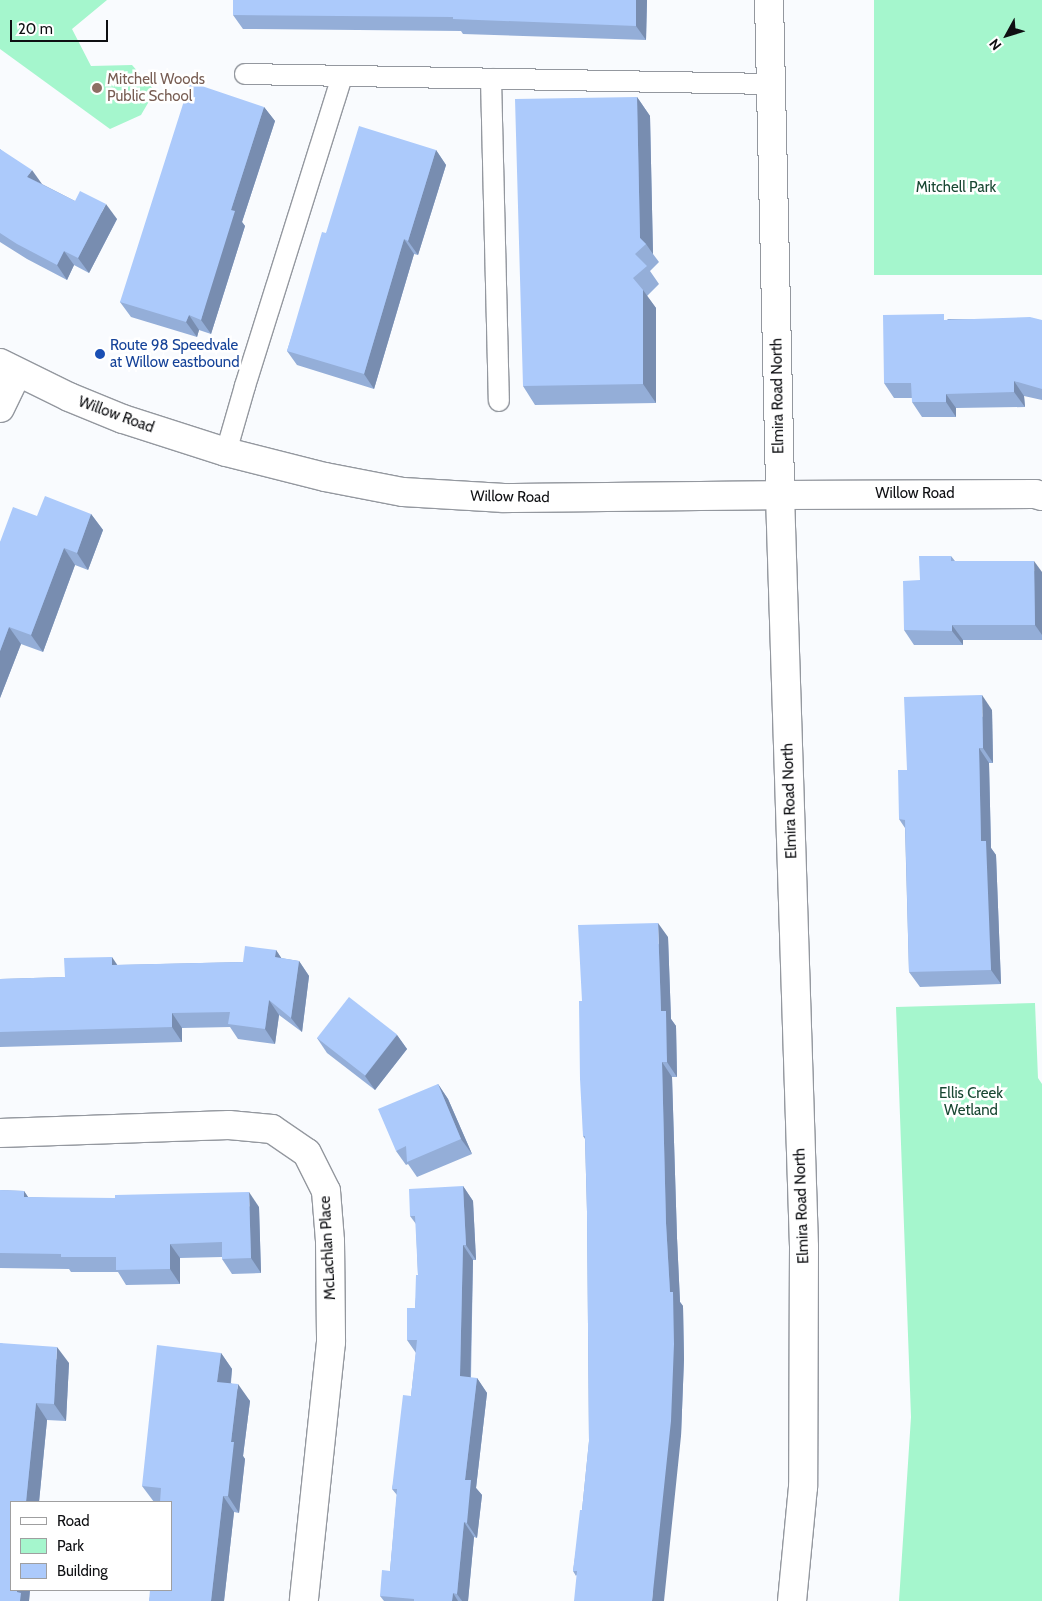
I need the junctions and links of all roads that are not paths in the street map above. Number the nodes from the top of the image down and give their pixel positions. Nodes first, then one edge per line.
1 (769, 0) edge
2 (245, 74) dead end
3 (342, 77) junction
4 (491, 79) junction
5 (770, 84) junction
6 (8, 368) edge
7 (500, 401) dead end
8 (0, 408) edge
9 (226, 452) junction
10 (780, 495) junction
11 (1042, 496) edge
12 (0, 1132) edge
13 (304, 1601) edge
14 (792, 1601) edge

1 - 5 street, Elmira Road North
2 - 3 lane
3 - 4 lane
3 - 9 lane
4 - 5 lane
4 - 7 lane
5 - 10 street, Elmira Road North
6 - 8 street
6 - 9 street, Willow Road
9 - 10 street, Willow Road
10 - 11 street, Willow Road
10 - 14 street, Elmira Road North
12 - 13 street, McLachlan Place

